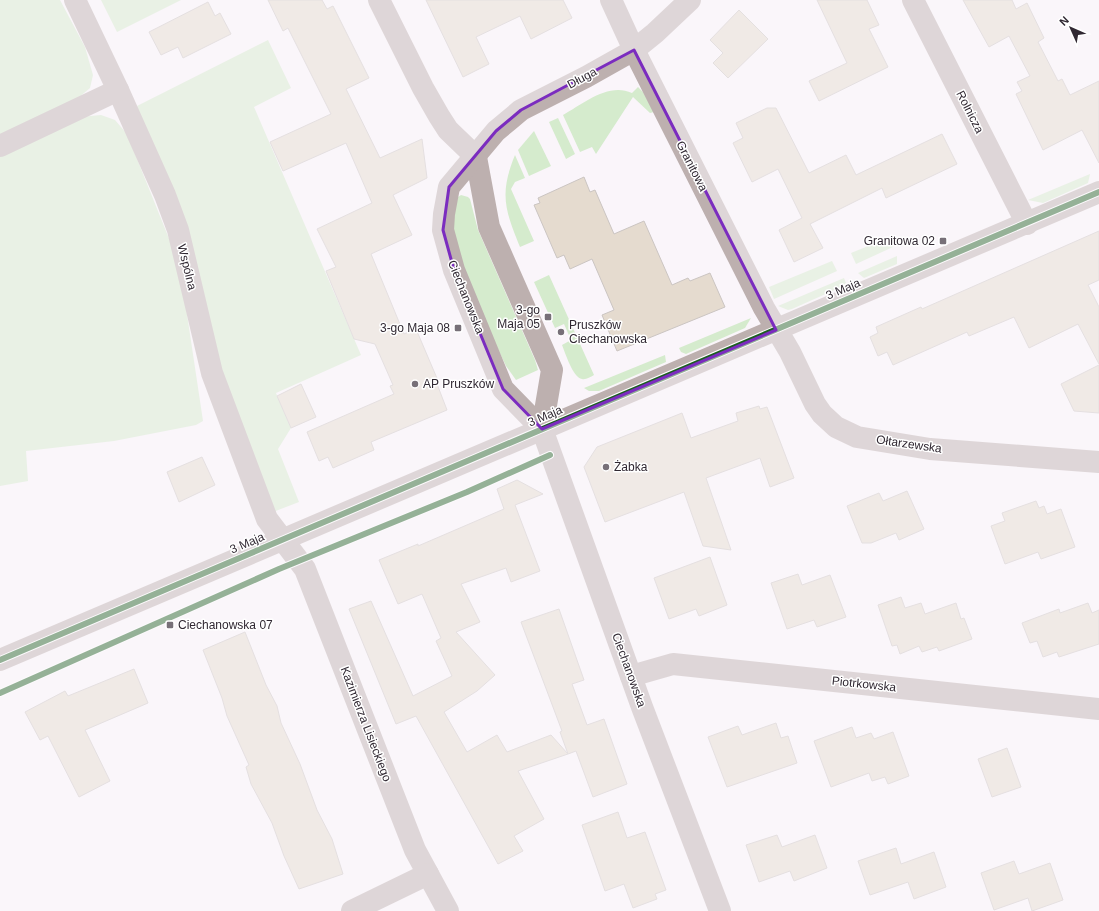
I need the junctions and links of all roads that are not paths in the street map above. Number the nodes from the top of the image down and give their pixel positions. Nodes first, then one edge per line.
1 (75, 0) edge
2 (379, 0) edge
3 (611, 0) edge
4 (690, 0) edge
5 (913, 0) edge
6 (634, 50) junction
7 (118, 90) junction
8 (0, 146) edge
9 (476, 157) junction
10 (1099, 192) edge
11 (1027, 224) junction
12 (776, 330) junction
13 (542, 429) junction
14 (1099, 462) edge
15 (281, 540) junction
16 (0, 660) edge
17 (631, 676) junction
18 (1099, 708) edge
19 (428, 874) junction
20 (352, 911) edge
21 (448, 911) edge
22 (720, 911) edge

1 - 7 street, Wspólna
2 - 9 street
3 - 6 street, Granitowa
4 - 6 street, Długa
5 - 11 street, Rolnicza
6 - 9 street, Długa
6 - 12 street, Granitowa
7 - 8 street
7 - 15 street, Wspólna
9 - 13 street, Ciechanowska
9 - 13 street, Ciechanowska
10 - 11 street, 3 Maja
11 - 12 street, 3 Maja
12 - 13 street, 3 Maja
12 - 14 street, Ołtarzewska
13 - 15 street, 3 Maja
13 - 17 street, Ciechanowska
15 - 16 street, 3 Maja
15 - 19 street, Kazimierza Lisieckiego
17 - 18 street, Piotrkowska
17 - 22 street, Ciechanowska
19 - 20 street
19 - 21 street, Kazimierza Lisieckiego

